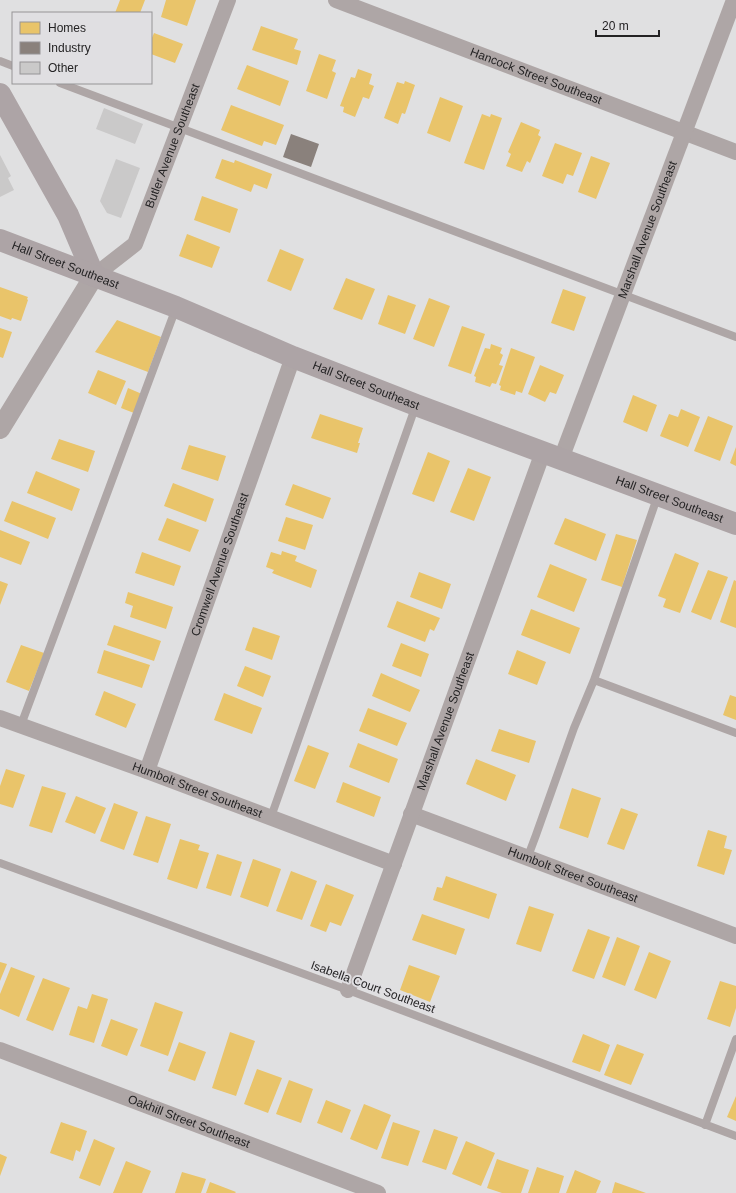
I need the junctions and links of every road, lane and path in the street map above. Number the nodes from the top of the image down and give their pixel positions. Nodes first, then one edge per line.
1 (228, 0) edge
2 (336, 0) edge
3 (734, 0) edge
4 (352, 3) edge
5 (0, 61) edge
6 (12, 66) edge
7 (63, 84) edge
8 (0, 94) edge
9 (180, 127) junction
10 (685, 132) junction
11 (736, 152) edge
12 (0, 240) edge
13 (94, 276) junction
14 (624, 294) junction
15 (176, 307) junction
16 (736, 337) edge
17 (293, 357) junction
18 (416, 405) junction
19 (0, 429) edge
20 (552, 456) junction
21 (658, 495) junction
22 (736, 524) edge
23 (594, 680) junction
24 (0, 718) edge
25 (21, 725) junction
26 (736, 733) edge
27 (147, 771) junction
28 (411, 814) junction
29 (271, 817) junction
30 (527, 858) junction
31 (0, 863) edge
32 (394, 864) junction
33 (736, 936) edge
34 (348, 990) junction
35 (736, 1039) edge
36 (0, 1050) edge
37 (705, 1125) junction
38 (736, 1136) edge
39 (378, 1193) edge

1 - 9 street, Butler Avenue Southeast
2 - 4 street, Hancock Street Southeast
3 - 10 street, Marshall Avenue Southeast
4 - 10 street, Hancock Street Southeast
5 - 6 lane
7 - 9 lane
8 - 13 main road
9 - 13 street, Butler Avenue Southeast
9 - 14 lane
10 - 11 street, Hancock Street Southeast
10 - 14 street, Marshall Avenue Southeast
12 - 13 main road, Hall Street Southeast
13 - 15 main road, Hall Street Southeast
13 - 19 street
14 - 16 lane
14 - 20 street, Marshall Avenue Southeast
15 - 17 main road, Hall Street Southeast
15 - 25 lane
17 - 18 main road, Hall Street Southeast
17 - 27 street, Cromwell Avenue Southeast
18 - 20 main road, Hall Street Southeast
18 - 29 lane
20 - 21 main road, Hall Street Southeast
20 - 28 street, Marshall Avenue Southeast
21 - 22 main road, Hall Street Southeast
21 - 23 lane
23 - 26 lane
23 - 30 lane
24 - 25 street, Humbolt Street Southeast
25 - 27 street, Humbolt Street Southeast
27 - 29 street, Humbolt Street Southeast
28 - 30 street, Humbolt Street Southeast
28 - 32 street, Marshall Avenue Southeast
29 - 32 street, Humbolt Street Southeast
30 - 33 street, Humbolt Street Southeast
31 - 34 lane, Isabella Court Southeast
32 - 34 street, Marshall Avenue Southeast
34 - 37 lane, Isabella Court Southeast
35 - 37 lane
36 - 39 street, Oakhill Street Southeast
37 - 38 lane, Isabella Court Southeast

